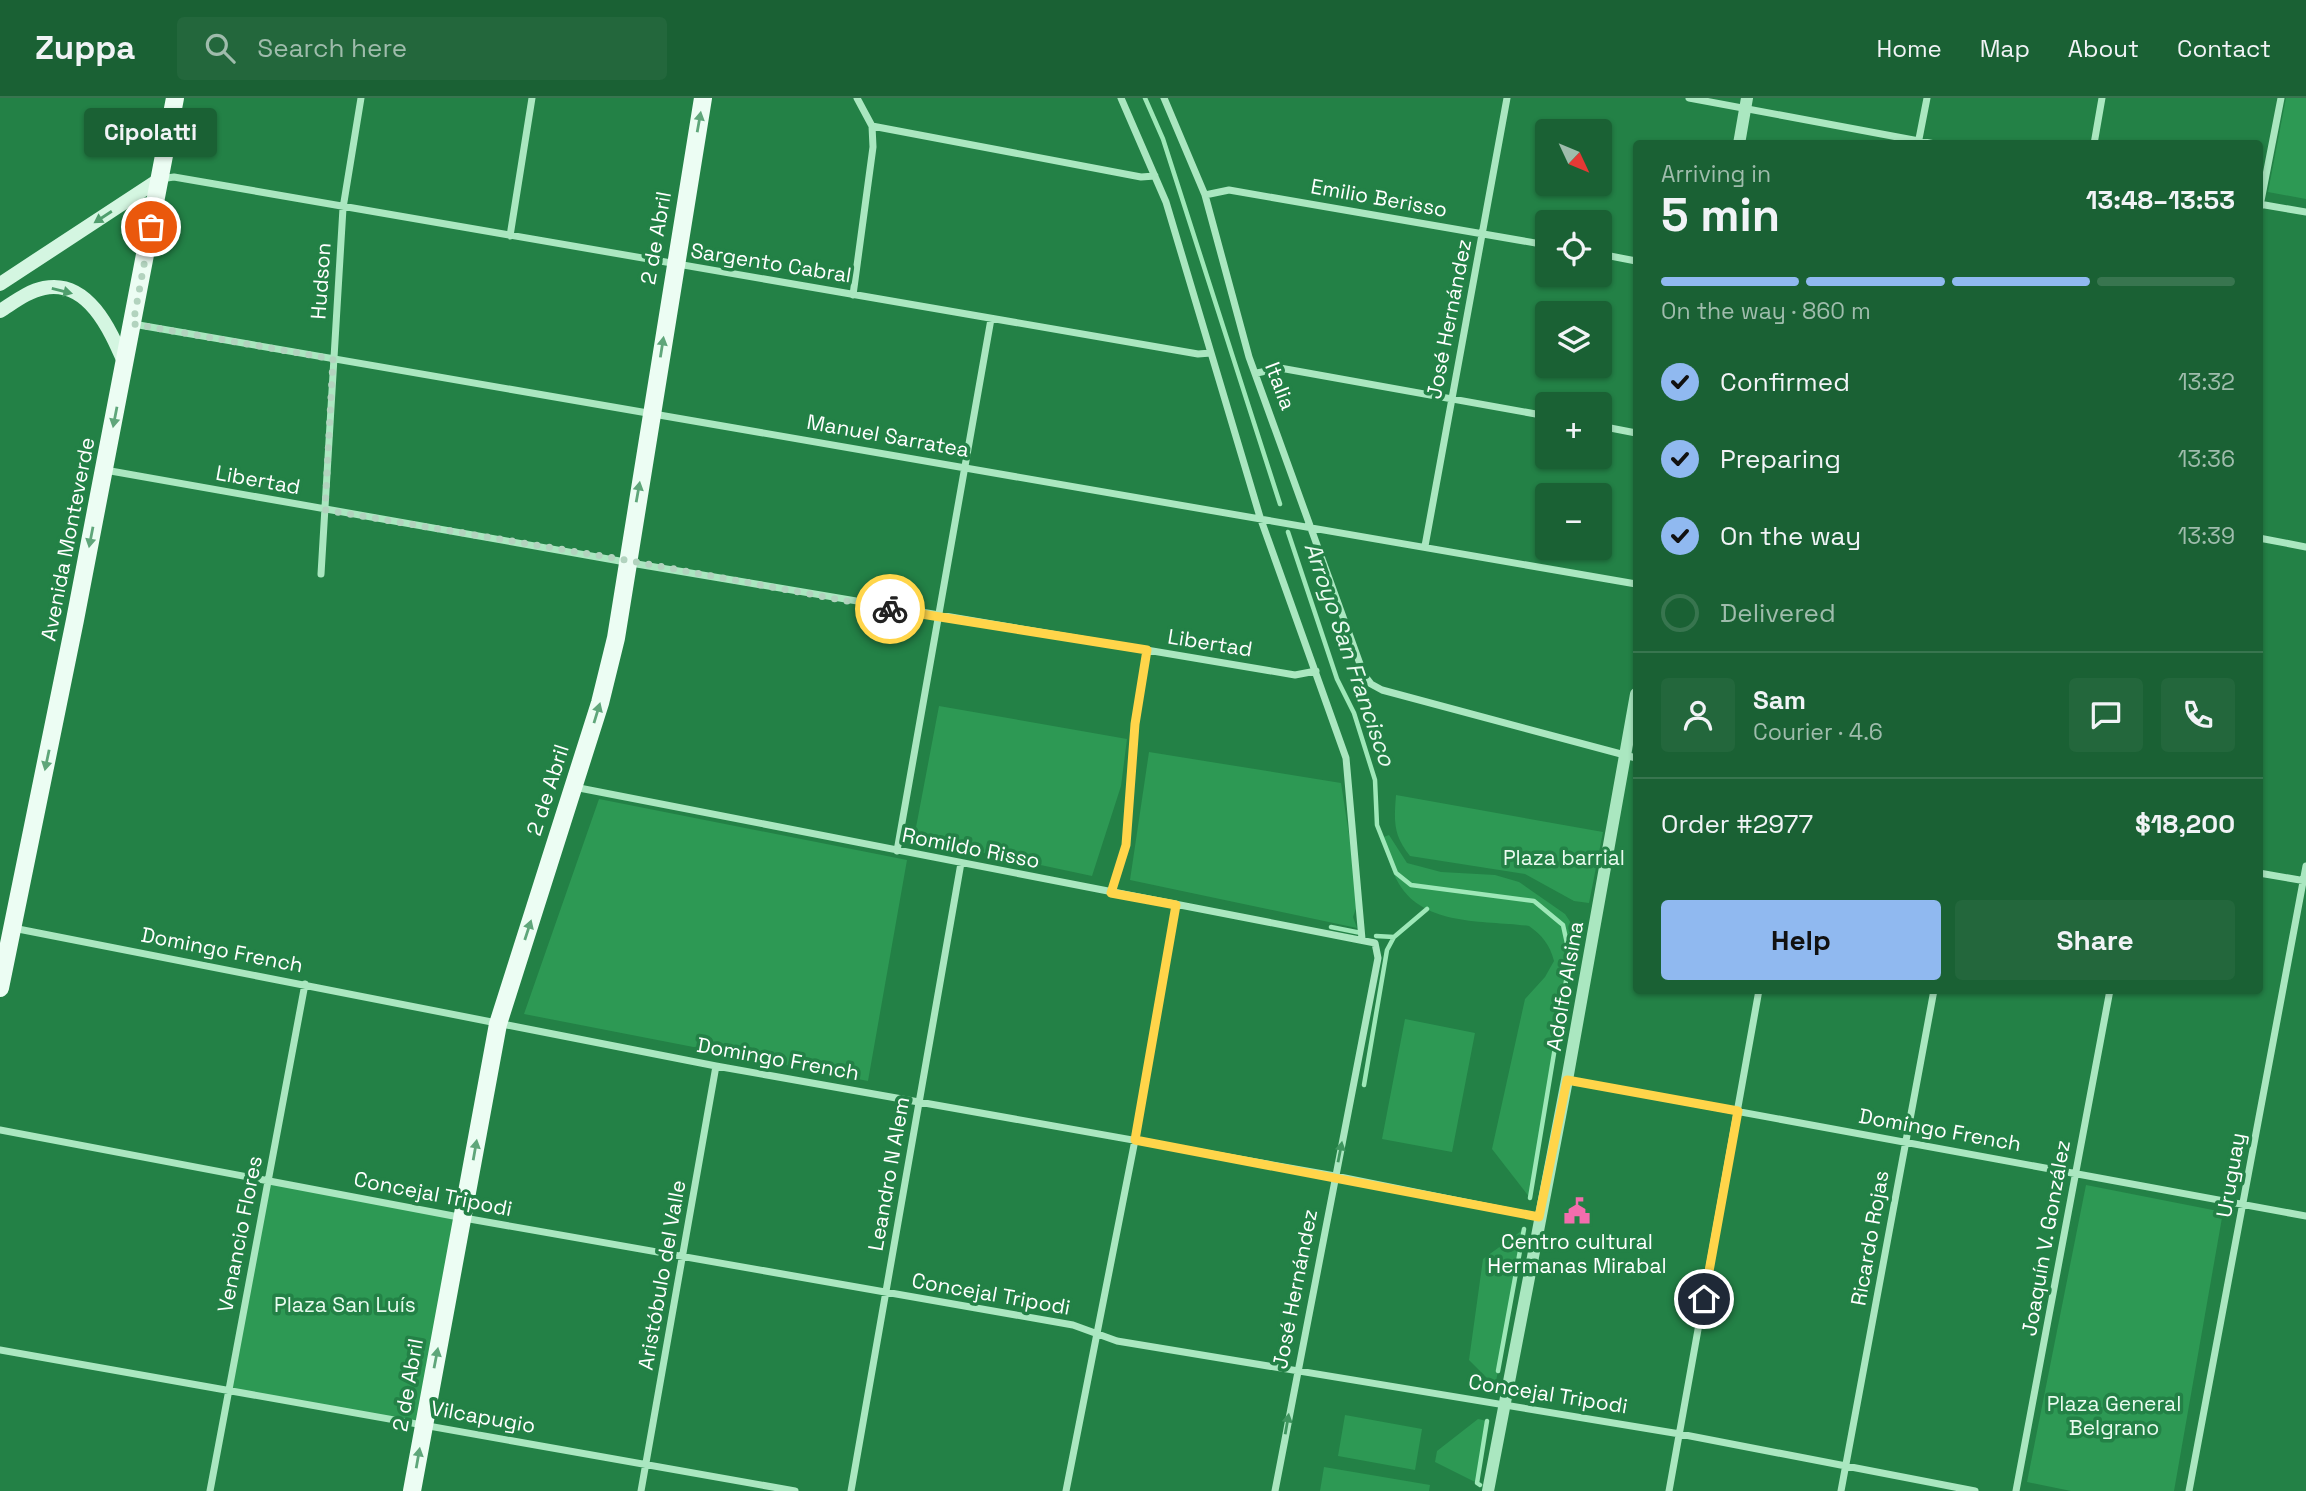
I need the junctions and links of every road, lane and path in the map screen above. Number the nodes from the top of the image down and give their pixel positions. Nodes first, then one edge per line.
1 (175, 98) edge
2 (360, 98) edge
3 (532, 98) edge
4 (703, 98) edge
5 (857, 98) edge
6 (1121, 98) edge
7 (1164, 98) edge
8 (1507, 98) edge
9 (1689, 98) edge
10 (1927, 98) edge
11 (2102, 98) edge
12 (2281, 98) edge
13 (1746, 103) edge
14 (872, 125) junction
15 (1740, 140) edge
16 (1910, 140) edge
17 (1919, 140) edge
18 (2095, 140) edge
19 (1155, 176) junction
20 (160, 179) junction
21 (2263, 191) edge
22 (1205, 195) junction
23 (2263, 206) edge
24 (343, 208) junction
25 (2306, 212) edge
26 (1482, 233) junction
27 (510, 236) junction
28 (1535, 243) edge
29 (1612, 256) edge
30 (1633, 260) edge
31 (674, 265) junction
32 (0, 284) edge
33 (853, 295) junction
34 (0, 310) edge
35 (991, 319) junction
36 (133, 324) junction
37 (1211, 353) junction
38 (333, 359) junction
39 (125, 364) junction
40 (1257, 373) junction
41 (1450, 398) junction
42 (651, 414) junction
43 (1535, 414) edge
44 (1612, 428) edge
45 (1633, 432) edge
46 (965, 466) junction
47 (104, 470) junction
48 (325, 510) junction
49 (1260, 517) junction
50 (1312, 526) junction
51 (2263, 539) edge
52 (1425, 546) junction
53 (2306, 547) edge
54 (626, 560) junction
55 (321, 574) dead end
56 (1633, 582) edge
57 (940, 618) junction
58 (1147, 650) junction
59 (1316, 671) junction
60 (1633, 732) edge
61 (1631, 757) edge
62 (573, 787) junction
63 (897, 851) junction
64 (961, 863) junction
65 (2306, 866) edge
66 (2263, 874) edge
67 (2305, 881) edge
68 (1111, 893) junction
69 (1176, 905) junction
70 (12, 928) junction
71 (1362, 939) junction
72 (305, 984) junction
73 (0, 988) edge
74 (1758, 994) edge
75 (1933, 994) edge
76 (2109, 994) edge
77 (498, 1024) junction
78 (716, 1066) junction
79 (1567, 1080) junction
80 (920, 1102) junction
81 (1738, 1111) junction
82 (0, 1130) edge
83 (1135, 1140) junction
84 (1905, 1142) junction
85 (2075, 1172) junction
86 (1335, 1175) junction
87 (268, 1180) junction
88 (2244, 1205) junction
89 (2306, 1216) edge
90 (1539, 1217) junction
91 (464, 1218) junction
92 (683, 1256) junction
93 (885, 1293) junction
94 (1096, 1333) junction
95 (0, 1350) edge
96 (1297, 1371) junction
97 (229, 1391) junction
98 (1504, 1404) junction
99 (424, 1425) junction
100 (1680, 1434) junction
101 (646, 1463) junction
102 (1846, 1466) junction
103 (1489, 1486) edge
104 (210, 1491) edge
105 (412, 1491) edge
106 (640, 1491) edge
107 (795, 1491) edge
108 (851, 1491) edge
109 (1066, 1491) edge
110 (1275, 1491) edge
111 (1669, 1491) edge
112 (1841, 1491) edge
113 (1975, 1491) edge
114 (2016, 1491) edge
115 (2189, 1491) edge

1 - 20 main road, Avenida Monteverde
2 - 24 street, Hudson
3 - 27 street
31 -> 4 main road, 2 de Abril
5 - 14 street
6 - 19 street
7 - 22 street, Italia
8 - 26 street, José Hernández
9 - 13 street
10 - 17 street
11 - 18 street
12 - 21 street
13 - 15 street
13 - 16 street
14 - 19 street
14 - 33 street
19 - 37 street
20 - 24 street, Sargento Cabral
20 -> 32 main road
20 - 36 main road, Avenida Monteverde
22 - 26 street, Emilio Berisso
22 - 40 street, Italia
23 - 25 street
24 - 27 street, Sargento Cabral
24 - 38 street, Hudson
26 - 28 street, Emilio Berisso
26 - 41 street, José Hernández
27 - 31 street, Sargento Cabral
29 - 30 street
31 - 33 street, Sargento Cabral
42 -> 31 main road, 2 de Abril
33 - 35 street, Sargento Cabral
34 -> 39 main road
35 - 37 street, Sargento Cabral
35 - 46 street
36 - 38 street, Manuel Sarratea
36 - 39 main road, Avenida Monteverde
37 - 49 street
38 - 42 street, Manuel Sarratea
38 - 48 street, Hudson
39 -> 47 main road, Avenida Monteverde
40 - 41 street
40 - 50 street, Italia
41 - 43 street
41 - 52 street, José Hernández
42 - 46 street, Manuel Sarratea
54 -> 42 main road, 2 de Abril
44 - 45 street
46 - 49 street, Manuel Sarratea
46 - 57 street
47 - 48 street, Libertad
47 -> 70 main road, Avenida Monteverde
48 - 54 street, Libertad
48 - 55 street, Hudson
49 - 50 street, Manuel Sarratea
49 - 59 street
50 - 52 street, Manuel Sarratea
50 - 61 street, Italia
51 - 53 street
52 - 56 street, Manuel Sarratea
54 - 57 street, Libertad
62 -> 54 main road, 2 de Abril
57 - 58 street, Libertad
57 - 63 street
58 - 59 street, Libertad
58 - 68 street
59 - 71 street
60 - 61 street, Adolfo Alsina
61 - 79 street, Adolfo Alsina
62 - 63 street, Romildo Risso
77 -> 62 main road, 2 de Abril
63 - 64 street, Romildo Risso
64 - 68 street, Romildo Risso
64 - 80 street, Leandro N Alem
65 - 67 street, Uruguay
66 - 67 street
67 - 88 street, Uruguay
68 - 69 street, Romildo Risso
69 - 71 street, Romildo Risso
69 - 83 street
70 - 72 street, Domingo French
70 - 73 main road, Avenida Monteverde
86 -> 71 street, José Hernández
72 - 77 street, Domingo French
72 - 87 street, Venancio Flores
74 - 81 street
75 - 84 street, Ricardo Rojas
76 - 85 street, Joaquín V. González
77 - 78 street, Domingo French
91 -> 77 main road, 2 de Abril
78 - 80 street, Domingo French
78 - 92 street, Aristóbulo del Valle
79 - 81 street, Domingo French
79 - 90 street, Adolfo Alsina
80 - 83 street, Domingo French
80 - 93 street, Leandro N Alem
81 - 84 street, Domingo French
81 - 100 street
82 - 87 street, Concejal Tripodi
83 - 86 street, Domingo French
83 - 94 street
84 - 85 street, Domingo French
84 - 102 street, Ricardo Rojas
85 - 88 street, Domingo French
85 - 114 street, Joaquín V. González
86 - 90 street, Domingo French
86 - 96 street, José Hernández
87 - 91 street, Concejal Tripodi
87 - 97 street, Venancio Flores
88 - 89 street, Domingo French
88 - 115 street, Uruguay
90 - 98 street, Adolfo Alsina
91 - 92 street, Concejal Tripodi
99 -> 91 main road, 2 de Abril
92 - 93 street, Concejal Tripodi
92 - 101 street, Aristóbulo del Valle
93 - 94 street, Concejal Tripodi
93 - 108 street, Leandro N Alem
94 - 96 street, Concejal Tripodi
94 - 109 street
95 - 97 street, Vilcapugio
96 - 98 street, Concejal Tripodi
110 -> 96 street, José Hernández
97 - 99 street, Vilcapugio
97 - 104 street, Venancio Flores
98 - 100 street, Concejal Tripodi
98 - 103 street, Adolfo Alsina
99 - 101 street, Vilcapugio
105 -> 99 main road, 2 de Abril
100 - 102 street, Concejal Tripodi
100 - 111 street
101 - 106 street, Aristóbulo del Valle
101 - 107 street, Vilcapugio
102 - 112 street, Ricardo Rojas
102 - 113 street, Concejal Tripodi

